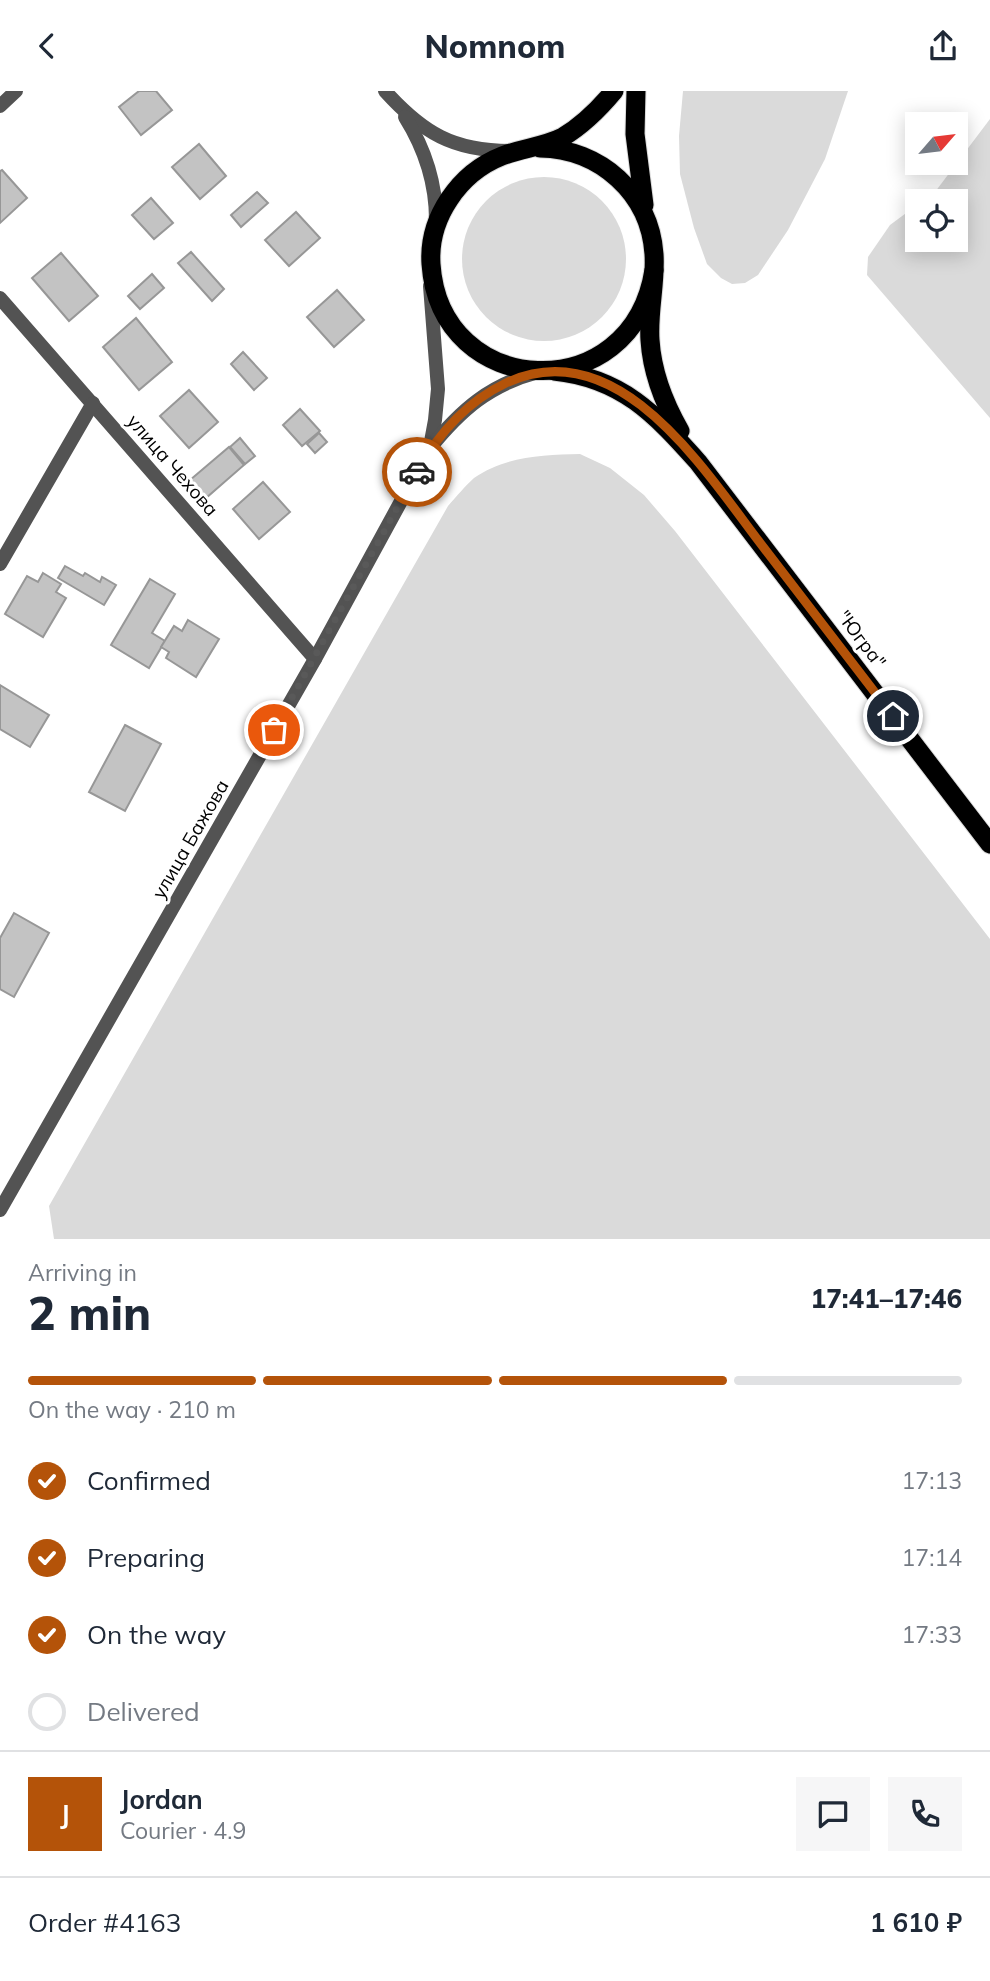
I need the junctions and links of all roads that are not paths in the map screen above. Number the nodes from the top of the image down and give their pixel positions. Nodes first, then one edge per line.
1 (16, 91) edge
2 (385, 91) edge
3 (614, 91) edge
4 (636, 91) edge
5 (0, 106) edge
6 (399, 107) junction
7 (522, 150) junction
8 (647, 220) junction
9 (435, 230) junction
10 (431, 259) junction
11 (654, 270) junction
12 (0, 298) edge
13 (548, 371) junction
14 (93, 403) junction
15 (430, 449) junction
16 (698, 462) junction
17 (0, 564) edge
18 (315, 659) junction
19 (990, 843) edge
20 (0, 1210) edge

1 - 5 street
2 - 6 street
3 - 7 highway
4 - 8 highway
6 - 7 street
6 - 9 street
7 - 8 highway
7 - 9 highway
8 - 11 highway
9 - 10 highway
10 - 13 highway
10 - 15 street
11 - 13 highway
11 - 16 highway
12 - 14 street, улица Чехова
13 - 15 street
13 - 16 highway
14 - 17 street
14 - 18 street, улица Чехова
15 - 18 street, улица Бажова
16 - 19 highway, "Югра"
18 - 20 street, улица Бажова

